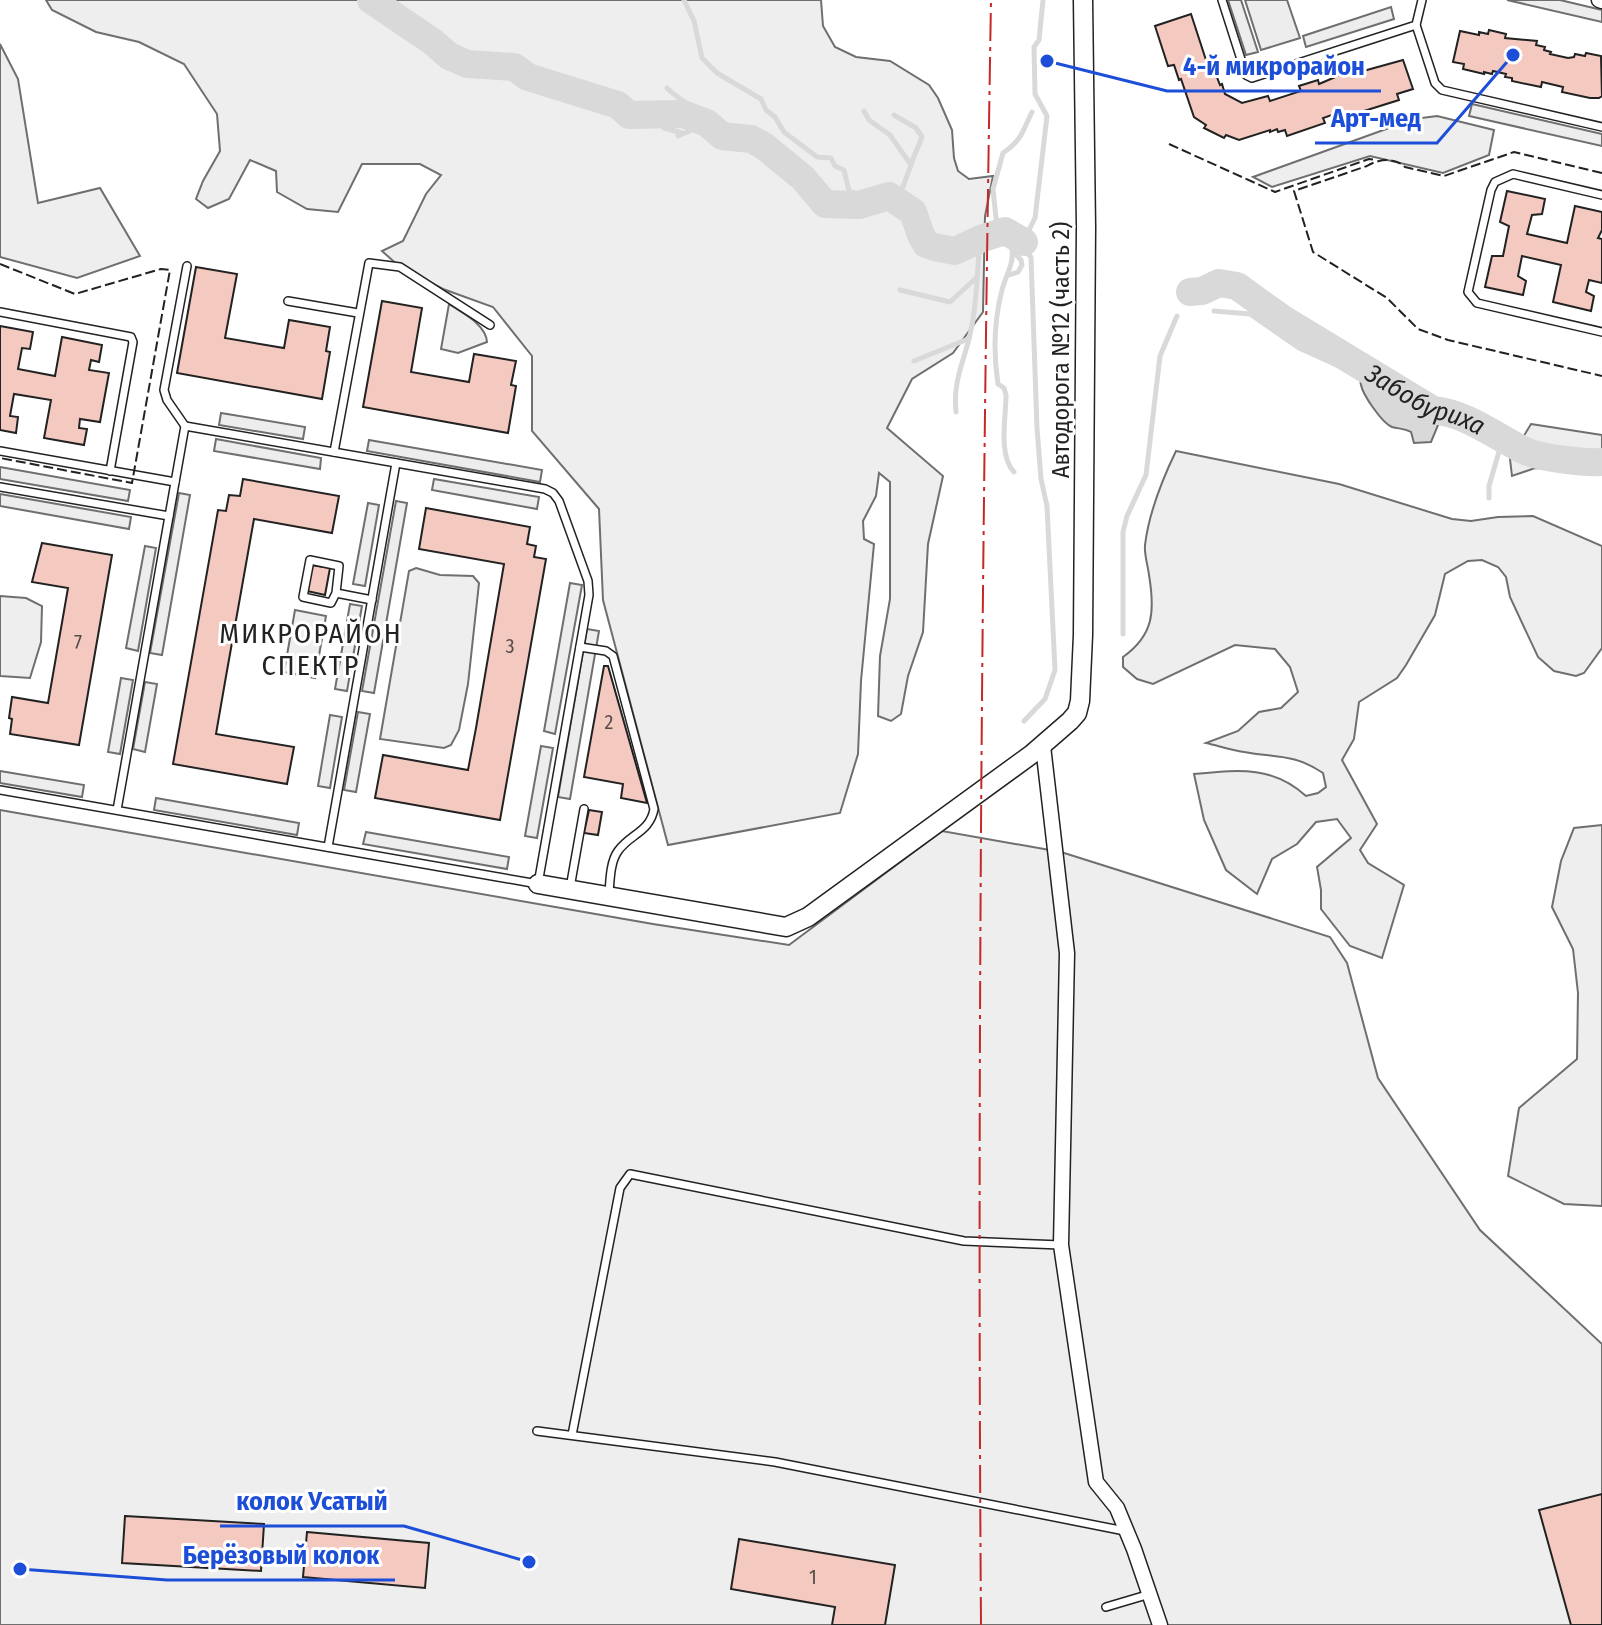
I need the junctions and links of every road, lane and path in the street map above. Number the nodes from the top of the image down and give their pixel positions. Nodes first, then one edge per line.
1 (1083, 0) edge
2 (1222, 0) edge
3 (1422, 0) edge
4 (1416, 25) junction
5 (1602, 127) edge
6 (1602, 195) edge
7 (187, 266) dead end
8 (288, 301) dead end
9 (0, 312) edge
10 (358, 313) junction
11 (490, 325) dead end
12 (1602, 332) edge
13 (185, 426) junction
14 (0, 451) edge
15 (334, 452) junction
16 (396, 463) junction
17 (110, 471) junction
18 (175, 482) junction
19 (0, 487) edge
20 (169, 516) junction
21 (336, 593) junction
22 (372, 600) junction
23 (580, 647) junction
24 (1043, 746) junction
25 (0, 790) edge
26 (584, 809) dead end
27 (117, 810) junction
28 (328, 847) junction
29 (538, 884) junction
30 (570, 890) junction
31 (609, 897) junction
32 (1061, 1245) junction
33 (537, 1431) dead end
34 (572, 1435) junction
35 (1127, 1532) junction
36 (1150, 1594) junction
37 (1106, 1607) dead end
38 (1160, 1625) edge

1 - 24 street, Автодорога №12 (часть 2)
2 - 4 lane
3 - 4 lane
4 - 5 lane
6 - 12 lane
7 - 13 lane
8 - 10 lane
9 - 17 lane
10 - 11 lane
10 - 15 lane
13 - 15 lane
13 - 18 lane
14 - 17 lane
15 - 16 lane
16 - 22 lane
16 - 23 lane
17 - 18 lane
18 - 20 lane
19 - 20 lane
20 - 27 lane
21 - 21 lane
21 - 22 lane
22 - 28 lane
23 - 29 lane
23 - 31 lane
24 - 31 street
24 - 32 street
25 - 27 lane
26 - 30 lane
27 - 28 lane
28 - 29 lane
29 - 30 street
30 - 31 street
32 - 34 lane
32 - 35 street
33 - 34 lane
34 - 35 lane
35 - 36 street
36 - 37 lane
36 - 38 street

